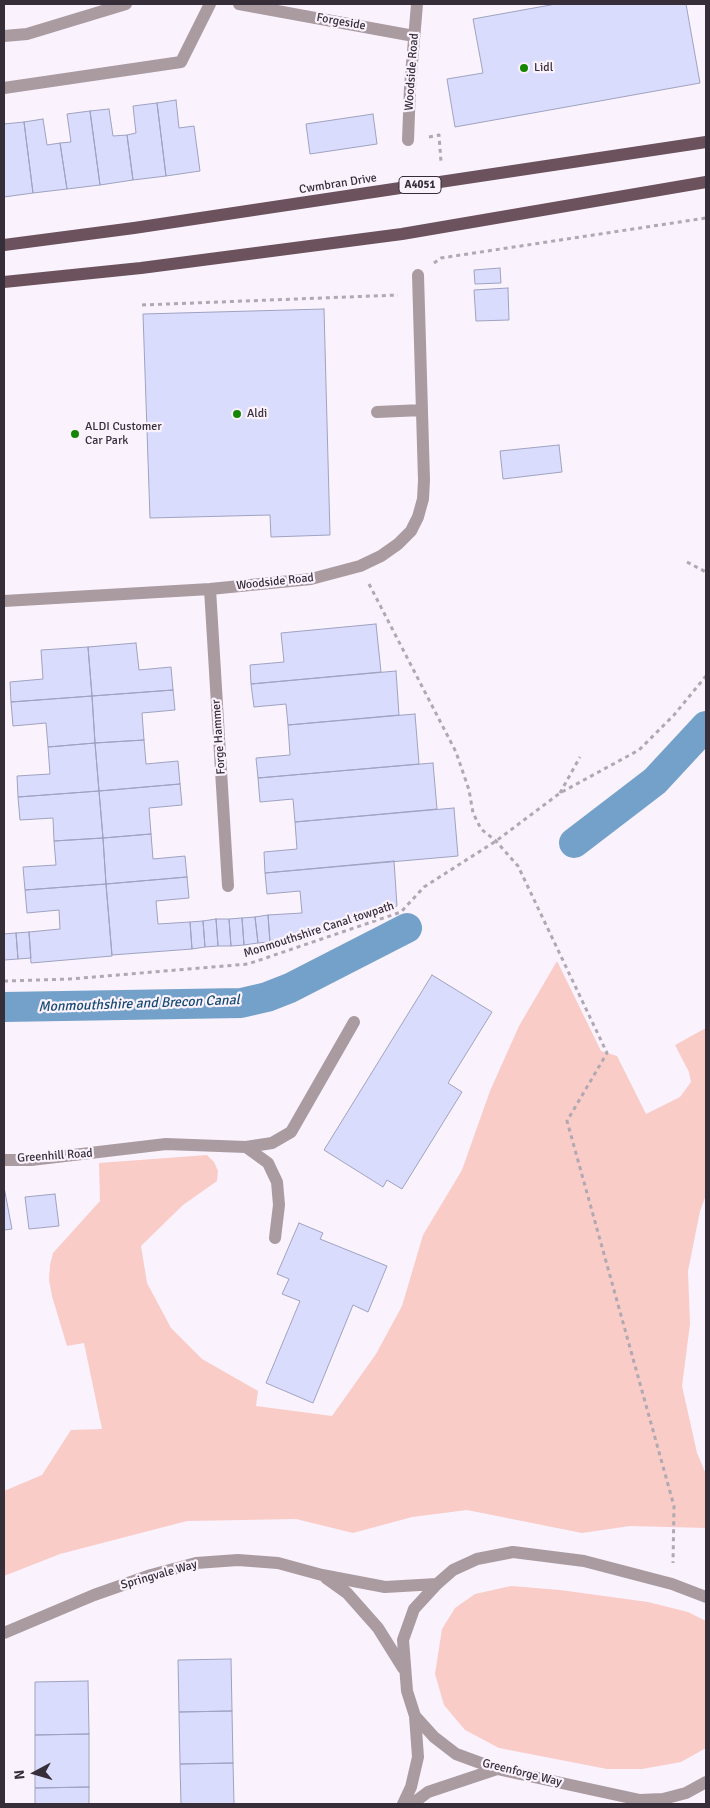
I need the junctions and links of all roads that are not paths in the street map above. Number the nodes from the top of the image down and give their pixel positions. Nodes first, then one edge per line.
1 (126, 4) edge
2 (210, 4) edge
3 (239, 4) edge
4 (417, 4) edge
5 (4, 36) edge
6 (414, 36) junction
7 (4, 88) edge
8 (408, 140) road end
9 (706, 142) edge
10 (706, 182) edge
11 (4, 245) edge
12 (418, 275) road end
13 (4, 282) edge
14 (422, 410) junction
15 (377, 412) dead end
16 (210, 589) junction
17 (4, 601) edge
18 (228, 886) dead end
19 (354, 1022) dead end
20 (246, 1147) junction
21 (4, 1160) edge
22 (275, 1238) dead end
23 (322, 1575) junction
24 (436, 1584) junction
25 (706, 1587) edge
26 (690, 1590) junction
27 (706, 1597) edge
28 (4, 1633) edge
29 (404, 1671) junction
30 (415, 1716) junction
31 (497, 1769) junction
32 (706, 1782) edge
33 (666, 1802) edge
34 (403, 1804) edge
35 (412, 1804) edge

1 - 5 street
2 - 7 street
3 - 6 street, Forgeside
4 - 6 street, Woodside Road
6 - 8 street, Woodside Road
9 - 11 main road, Cwmbran Drive / A4051
10 - 13 main road
12 - 14 street, Woodside Road
14 - 15 street
14 - 16 street, Woodside Road
16 - 17 street, Woodside Road
16 - 18 street, Forge Hammer
19 - 20 street, Greenhill Road
20 - 21 street, Greenhill Road
20 - 22 street
23 - 24 street, Springvale Way
23 - 28 street, Springvale Way
23 - 29 street, Springvale Way
24 - 26 street, Greenforge Way
24 - 29 street, Greenforge Way
25 - 26 street, Greenforge Way
26 - 27 street, Greenforge Way
29 - 30 street, Greenforge Way
30 - 31 street, Greenforge Way
30 - 34 street
31 - 33 street, Greenforge Way
31 - 35 street
32 - 33 street, Greenforge Way

